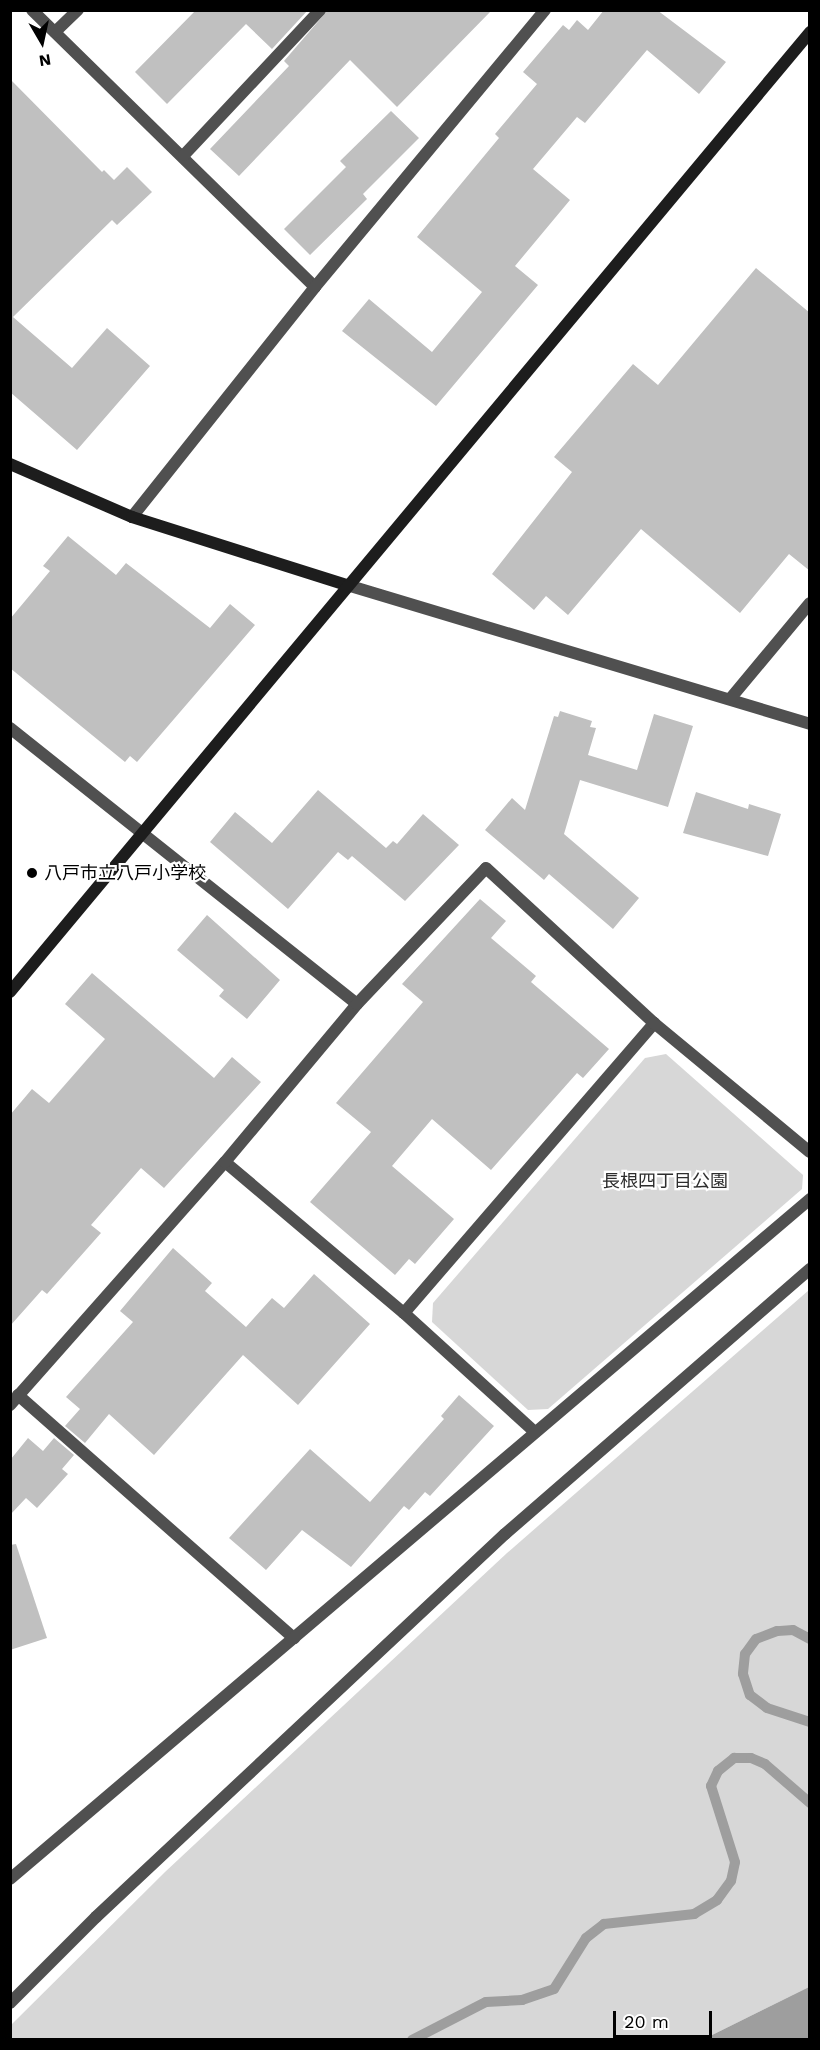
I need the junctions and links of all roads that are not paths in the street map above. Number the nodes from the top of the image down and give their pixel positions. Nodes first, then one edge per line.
1 (32, 10) edge
2 (78, 10) edge
3 (320, 10) edge
4 (545, 10) edge
5 (55, 32) junction
6 (810, 33) edge
7 (184, 155) junction
8 (315, 287) junction
9 (10, 464) edge
10 (132, 517) junction
11 (347, 585) junction
12 (810, 603) edge
13 (730, 699) junction
14 (810, 724) edge
15 (10, 728) edge
16 (142, 832) junction
17 (10, 992) edge
18 (357, 1004) junction
19 (654, 1023) junction
20 (810, 1152) edge
21 (225, 1162) junction
22 (810, 1199) edge
23 (810, 1269) edge
24 (404, 1312) junction
25 (14, 1400) edge
26 (536, 1432) junction
27 (294, 1638) junction
28 (10, 1879) edge
29 (10, 2002) edge

1 - 5 street
2 - 5 street
3 - 7 street
4 - 8 street
5 - 7 street
6 - 11 street
7 - 8 street
8 - 10 street
9 - 10 street
10 - 11 street
11 - 13 street
11 - 16 street
12 - 13 street
13 - 14 street
15 - 16 street
16 - 17 street
16 - 18 street
18 - 19 street
18 - 21 street
19 - 20 street
19 - 24 street
21 - 24 street
21 - 25 street
22 - 26 street
23 - 29 street
24 - 26 street
25 - 27 street
26 - 27 street
27 - 28 street

